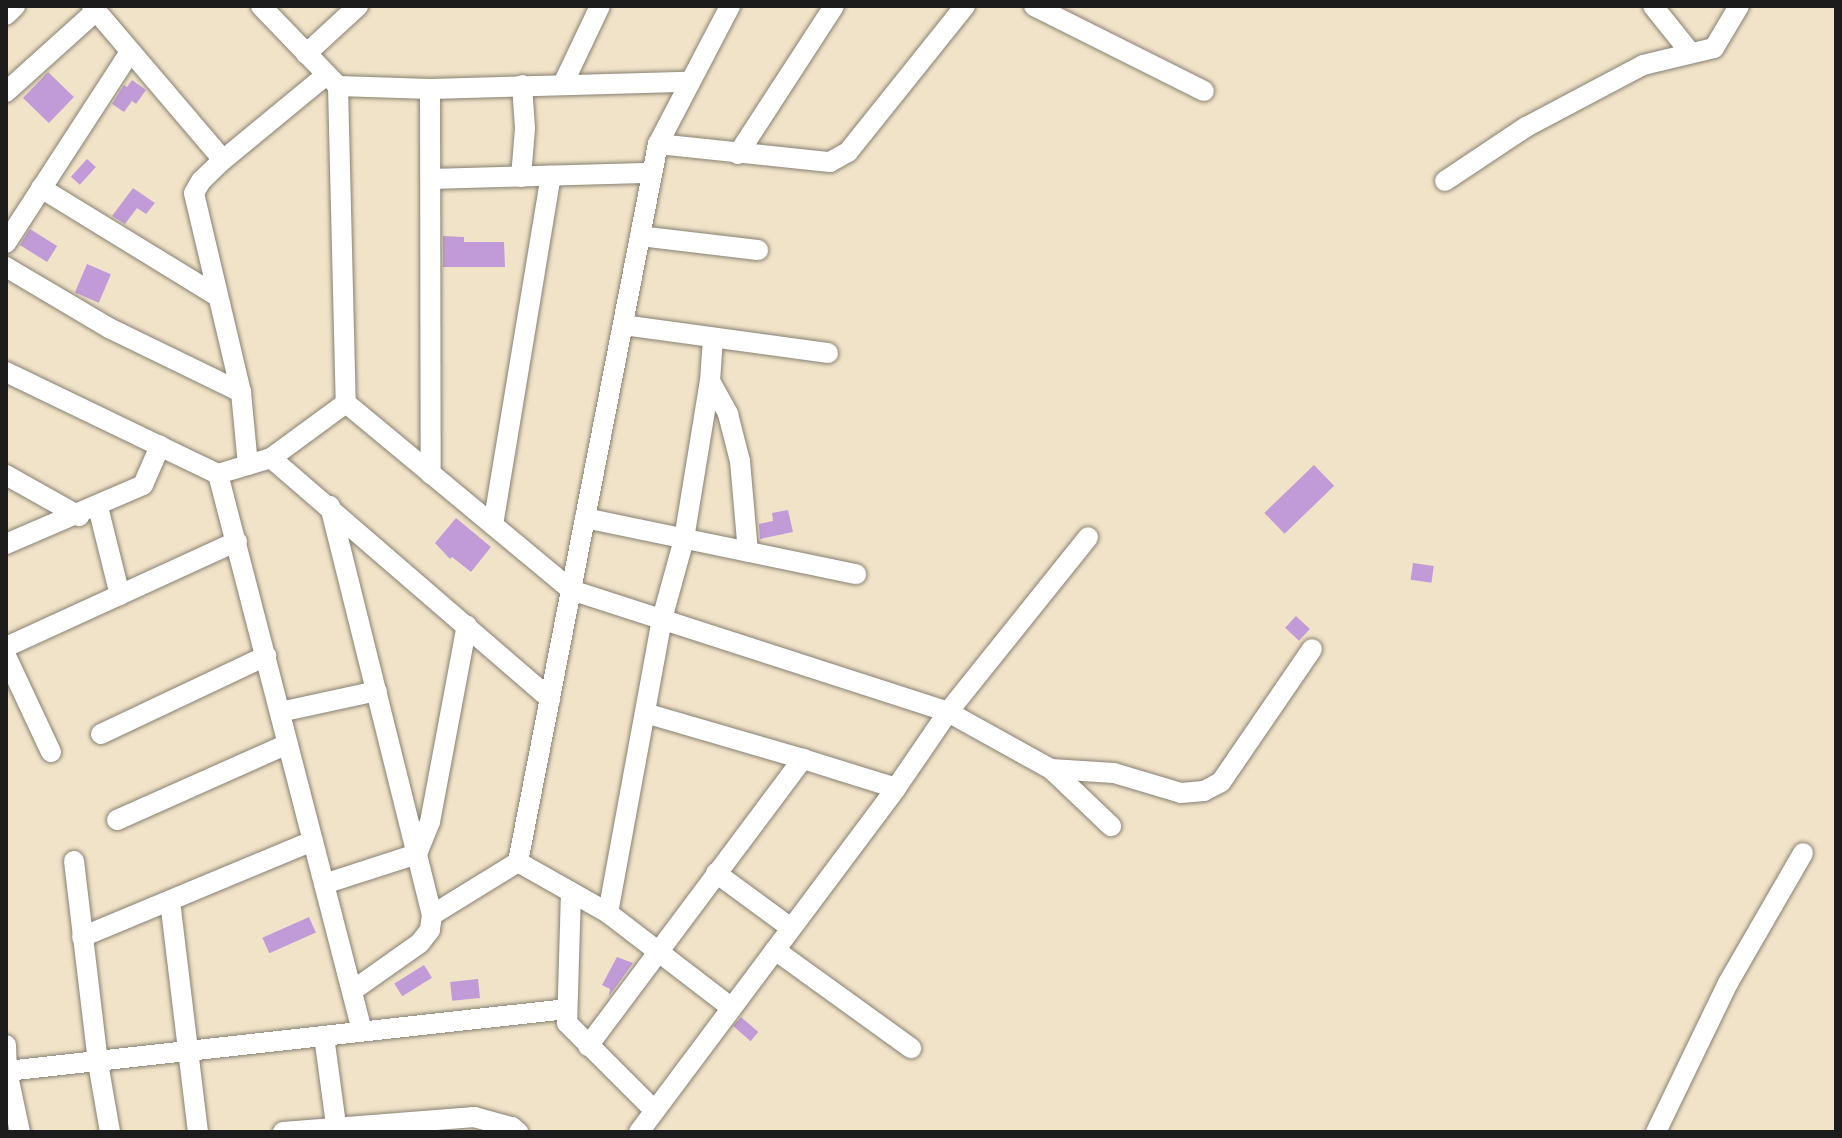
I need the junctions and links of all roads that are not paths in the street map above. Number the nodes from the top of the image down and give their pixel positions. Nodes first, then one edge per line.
1 (15, 6) edge
2 (261, 6) edge
3 (358, 6) edge
4 (600, 6) edge
5 (730, 6) edge
6 (834, 6) edge
7 (965, 6) edge
8 (1034, 6) edge
9 (1653, 6) edge
10 (1739, 6) edge
11 (94, 8) edge
12 (6, 15) edge
13 (1689, 51) junction
14 (130, 52) junction
15 (306, 54) junction
16 (332, 81) junction
17 (688, 82) junction
18 (563, 84) junction
19 (522, 85) junction
20 (430, 89) junction
21 (1204, 91) dead end
22 (6, 92) edge
23 (658, 144) junction
24 (738, 154) junction
25 (223, 160) junction
26 (652, 173) junction
27 (551, 176) junction
28 (521, 177) junction
29 (431, 179) junction
30 (1445, 181) dead end
31 (41, 188) junction
32 (640, 236) junction
33 (6, 243) edge
34 (758, 250) dead end
35 (6, 267) edge
36 (217, 296) junction
37 (623, 325) junction
38 (713, 338) junction
39 (828, 353) dead end
40 (6, 372) edge
41 (710, 381) junction
42 (241, 392) junction
43 (346, 403) junction
44 (160, 446) junction
45 (271, 458) junction
46 (248, 465) junction
47 (218, 474) junction
48 (431, 474) junction
49 (6, 475) edge
50 (330, 506) junction
51 (98, 507) junction
52 (79, 516) junction
53 (585, 518) junction
54 (493, 525) junction
55 (1088, 537) dead end
56 (684, 539) junction
57 (237, 541) junction
58 (6, 544) edge
59 (748, 552) junction
60 (856, 574) dead end
61 (571, 590) junction
62 (120, 595) junction
63 (662, 619) junction
64 (467, 625) junction
65 (6, 647) edge
66 (1312, 649) dead end
67 (6, 656) edge
68 (266, 656) junction
69 (377, 691) junction
70 (550, 699) junction
71 (280, 712) junction
72 (948, 712) junction
73 (645, 713) junction
74 (101, 734) dead end
75 (288, 744) junction
76 (51, 752) dead end
77 (803, 759) junction
78 (1051, 769) junction
79 (896, 788) junction
80 (117, 820) dead end
81 (1111, 826) dead end
82 (313, 841) junction
83 (1803, 853) dead end
84 (417, 854) junction
85 (74, 861) dead end
86 (518, 862) junction
87 (716, 873) junction
88 (324, 884) junction
89 (571, 892) junction
90 (170, 901) junction
91 (608, 913) junction
92 (432, 915) junction
93 (791, 928) junction
94 (82, 937) junction
95 (775, 950) junction
96 (658, 951) junction
97 (352, 991) junction
98 (732, 1008) junction
99 (567, 1009) junction
100 (362, 1031) junction
101 (324, 1036) junction
102 (6, 1045) edge
103 (588, 1046) junction
104 (911, 1048) dead end
105 (188, 1052) junction
106 (98, 1063) junction
107 (7, 1071) edge
108 (655, 1111) junction
109 (414, 1126) edge
110 (337, 1129) edge
111 (20, 1132) edge
112 (110, 1132) edge
113 (198, 1132) edge
114 (283, 1132) edge
115 (518, 1132) edge
116 (639, 1132) edge
117 (1656, 1132) edge

1 - 12 street
2 - 15 street
3 - 15 street
4 - 18 street
5 - 17 street
6 - 24 street
7 - 24 street
8 - 21 street
9 - 13 street
10 - 13 street
11 - 14 street
11 - 22 street
13 - 30 street
14 - 25 street
14 - 31 street
15 - 16 street
16 - 20 street
16 - 25 street
16 - 43 street
17 - 18 street
17 - 23 street
18 - 19 street
19 - 20 street
19 - 28 street
20 - 29 street
23 - 24 street
23 - 26 street
25 - 36 street
26 - 27 street
26 - 32 street
27 - 28 street
27 - 54 street
28 - 29 street
29 - 48 street
31 - 33 street
31 - 36 street
32 - 34 street
32 - 37 street
35 - 42 street
36 - 42 street
37 - 38 street
37 - 53 street
38 - 39 street
38 - 41 street
40 - 44 street
41 - 56 street
41 - 59 street
42 - 46 street
43 - 45 street
43 - 48 street
44 - 47 street
44 - 51 street
45 - 46 street
45 - 50 street
46 - 47 street
47 - 57 street
48 - 54 street
49 - 52 street
50 - 64 street
50 - 69 street
51 - 52 street
51 - 62 street
52 - 58 street
53 - 56 street
53 - 61 street
54 - 61 street
55 - 72 street
56 - 59 street
56 - 63 street
57 - 62 street
57 - 68 street
59 - 60 street
61 - 63 street
61 - 70 street
62 - 65 street
63 - 72 street
63 - 73 street
64 - 70 street
64 - 84 street
66 - 78 street
67 - 76 street
68 - 71 street
68 - 74 street
69 - 71 street
69 - 84 street
70 - 86 street
71 - 75 street
72 - 78 street
72 - 79 street
73 - 77 street
73 - 91 street
75 - 80 street
75 - 82 street
77 - 79 street
77 - 87 street
78 - 81 street
79 - 93 street
82 - 88 street
82 - 90 street
83 - 117 street
84 - 88 street
84 - 92 street
85 - 94 street
86 - 89 street
86 - 92 street
87 - 93 street
87 - 96 street
88 - 97 street
89 - 91 street
89 - 99 street
90 - 94 street
90 - 105 street
91 - 96 street
92 - 97 street
93 - 95 street
94 - 106 street
95 - 98 street
95 - 104 street
96 - 98 street
96 - 103 street
97 - 100 street
98 - 108 street
99 - 100 street
99 - 103 street
100 - 101 street
101 - 105 street
101 - 110 street
102 - 107 street
103 - 108 street
105 - 106 street
105 - 113 street
106 - 107 street
106 - 112 street
107 - 111 street
108 - 116 street
109 - 110 street
109 - 115 street
110 - 114 street

